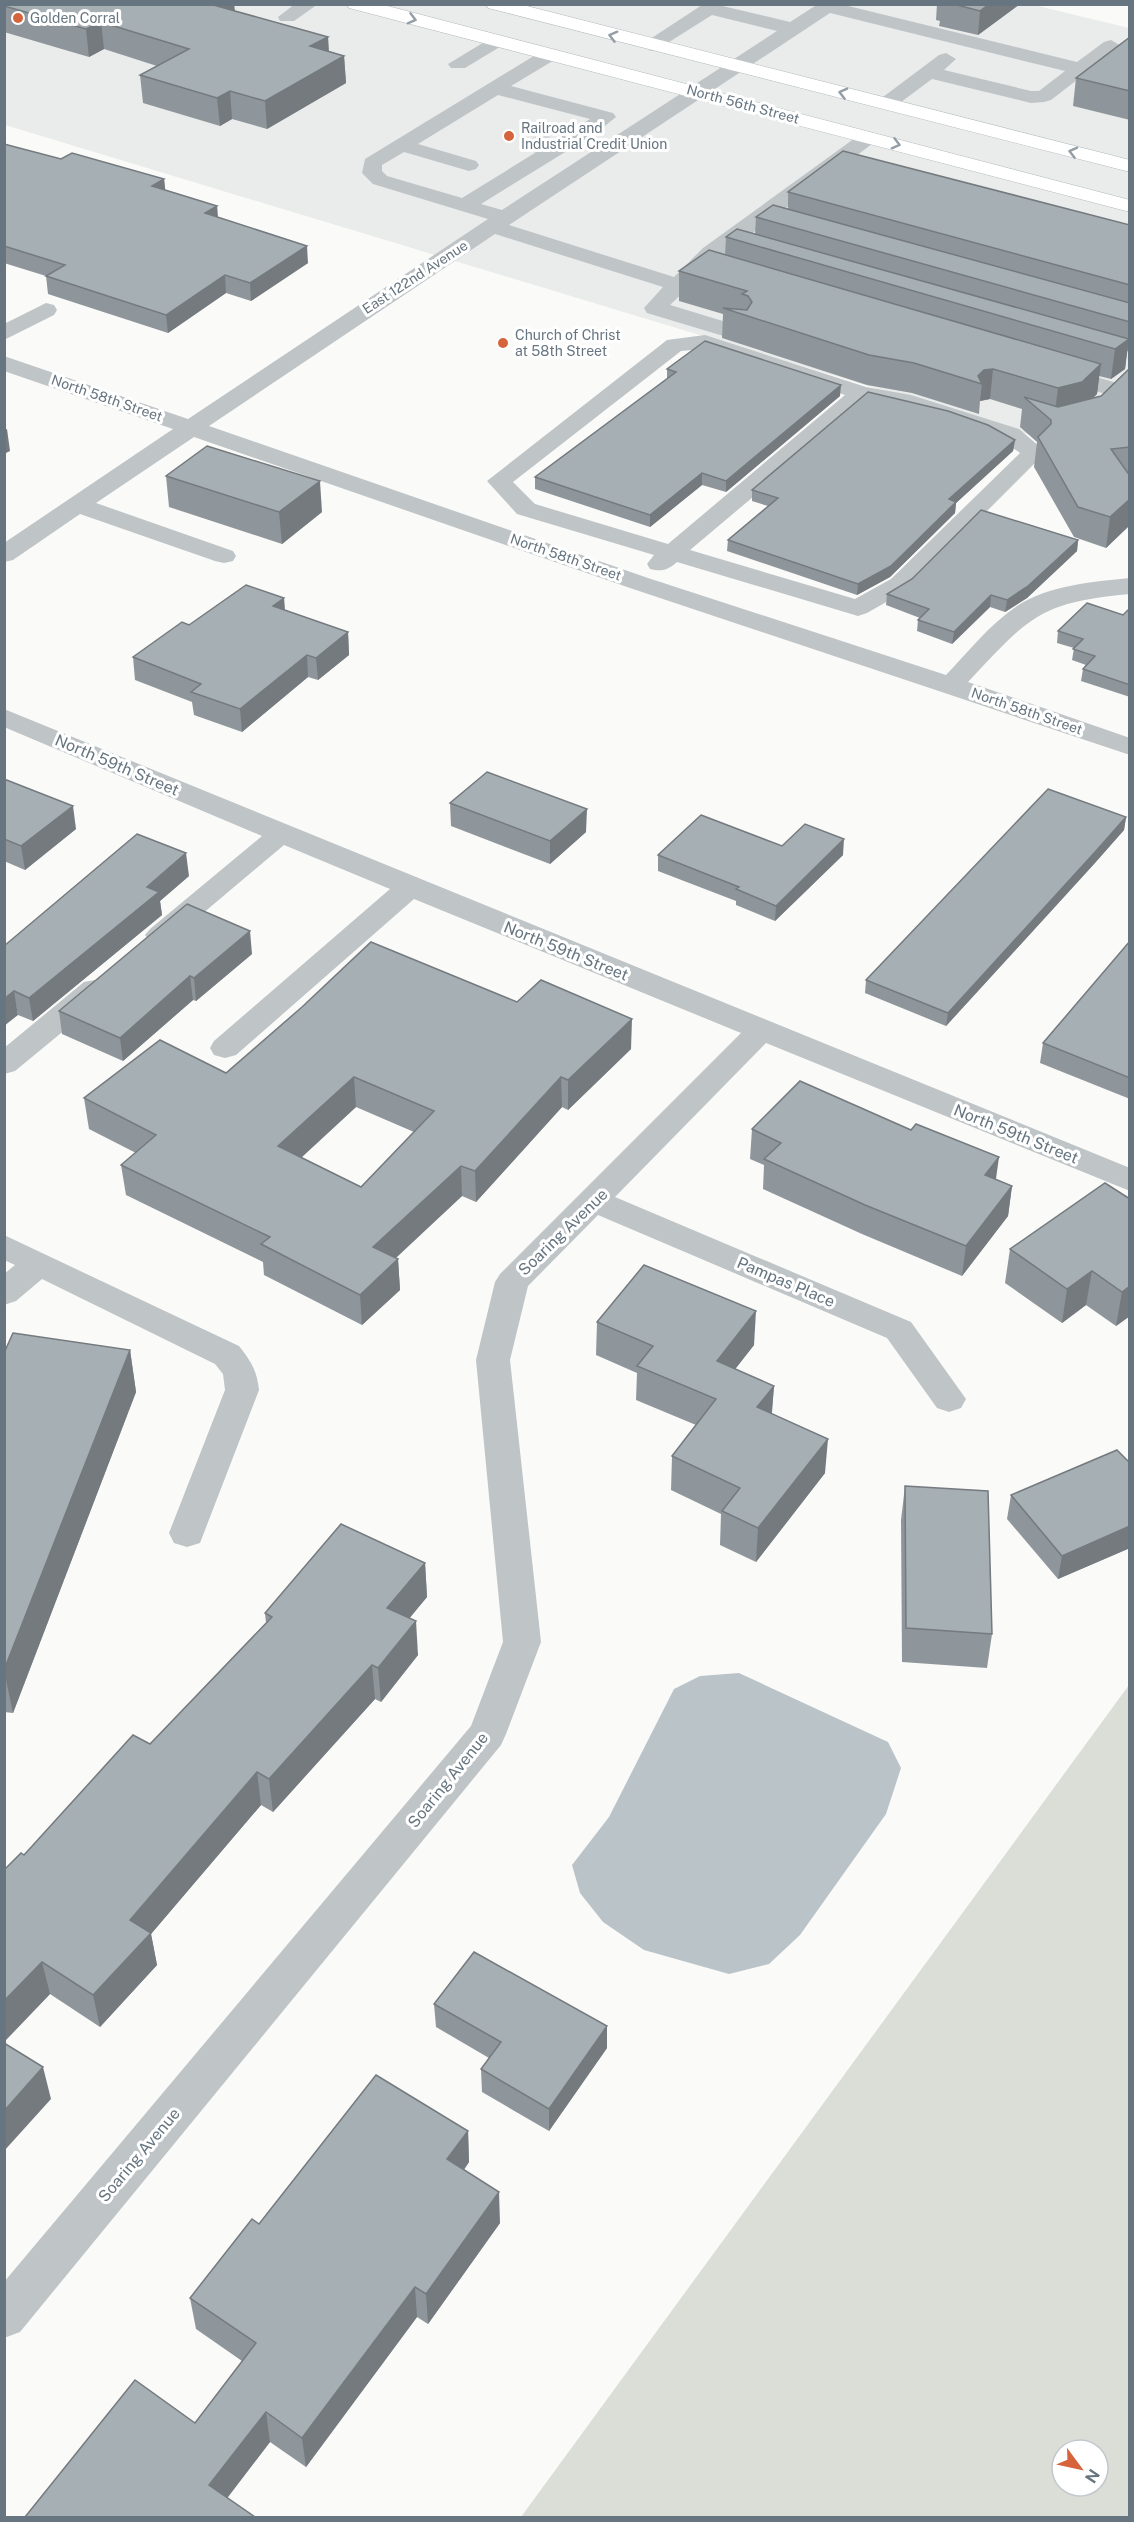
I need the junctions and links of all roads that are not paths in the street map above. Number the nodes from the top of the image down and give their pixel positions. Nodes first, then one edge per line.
1 (309, 4) edge
2 (356, 4) edge
3 (495, 4) edge
4 (829, 6) edge
5 (519, 7) edge
6 (287, 17) dead end
7 (794, 29) junction
8 (496, 41) junction
9 (970, 42) junction
10 (651, 45) junction
11 (1111, 46) dead end
12 (549, 54) junction
13 (458, 64) dead end
14 (737, 66) junction
15 (1080, 69) junction
16 (928, 72) junction
17 (495, 88) junction
18 (697, 92) junction
19 (886, 104) junction
20 (588, 130) junction
21 (558, 135) tunnel mouth
22 (869, 137) junction
23 (401, 145) junction
24 (533, 150) tunnel mouth
25 (469, 165) dead end
26 (1130, 166) edge
27 (829, 167) junction
28 (518, 170) junction
29 (852, 173) edge
30 (465, 205) junction
31 (1130, 206) edge
32 (756, 220) junction
33 (499, 222) junction
34 (779, 226) edge
35 (721, 245) junction
36 (744, 252) edge
37 (696, 267) junction
38 (719, 274) edge
39 (678, 285) junction
40 (46, 310) dead end
41 (4, 333) edge
42 (4, 363) edge
43 (1037, 367) edge
44 (865, 379) junction
45 (1116, 390) edge
46 (1032, 421) edge
47 (192, 426) junction
48 (77, 505) junction
49 (672, 552) junction
50 (4, 555) edge
51 (224, 556) dead end
52 (639, 583) junction
53 (1130, 586) edge
54 (951, 685) junction
55 (4, 717) edge
56 (1130, 747) edge
57 (281, 834) junction
58 (411, 887) junction
59 (143, 949) edge
60 (115, 972) edge
61 (761, 1031) junction
62 (225, 1048) dead end
63 (4, 1064) edge
64 (1130, 1180) edge
65 (596, 1201) junction
66 (4, 1246) edge
67 (39, 1263) junction
68 (4, 1293) edge
69 (949, 1399) dead end
70 (187, 1533) dead end
71 (4, 2317) edge

1 - 6 street
2 -> 8 main road, North 56th Street
3 - 5 main road
4 - 7 street, East 122nd Avenue
4 - 9 street
10 -> 5 main road
7 - 10 street
7 - 14 street, East 122nd Avenue
8 - 12 main road, North 56th Street
8 - 13 street
9 - 15 street
9 - 16 street
10 - 14 main road
11 - 15 street
12 - 17 street
12 - 18 main road, North 56th Street
14 - 18 street, East 122nd Avenue
19 -> 14 main road
15 - 16 street
16 - 19 street
17 - 20 street
17 - 23 street
18 - 22 main road, North 56th Street
18 - 33 street, East 122nd Avenue
26 -> 19 main road
20 - 21 street
20 - 28 street
22 - 27 street
22 -> 31 main road, North 56th Street
23 - 25 street
23 - 30 street
24 - 28 street
27 - 29 street
27 - 32 street
28 - 30 street
30 - 33 street
32 - 34 street
32 - 35 street
33 - 39 street
33 - 47 street, East 122nd Avenue
35 - 36 street
35 - 37 street
37 - 38 street
37 - 39 street
39 - 44 street
40 - 41 street
42 - 47 street, North 58th Street
43 - 45 street
44 - 46 street
44 - 49 street
44 - 49 street
44 - 49 street
47 - 48 street, East 122nd Avenue
47 - 52 street, North 58th Street
48 - 50 street, East 122nd Avenue
48 - 51 street
49 - 52 street
52 - 54 street, North 58th Street
53 - 54 street
54 - 56 street, North 58th Street
55 - 57 street, North 59th Street
57 - 58 street, North 59th Street
57 - 59 street
58 - 61 street, North 59th Street
58 - 62 street
60 - 63 street
61 - 64 street, North 59th Street
61 - 65 street, Soaring Avenue
65 - 69 street, Pampas Place
65 - 71 street, Soaring Avenue
66 - 67 street
67 - 68 street
67 - 70 street

